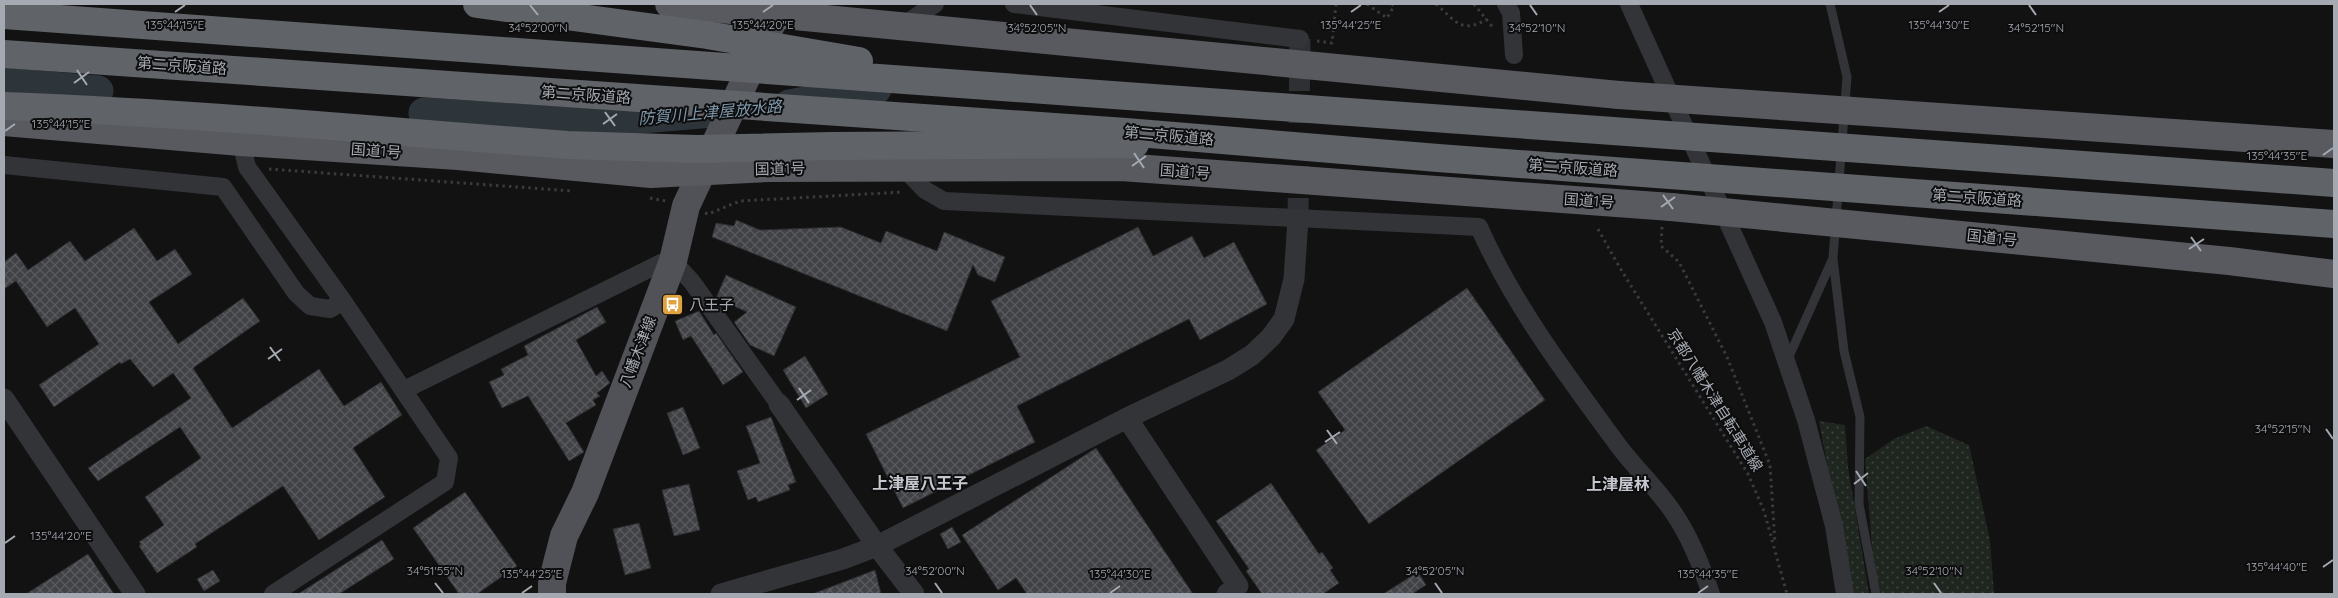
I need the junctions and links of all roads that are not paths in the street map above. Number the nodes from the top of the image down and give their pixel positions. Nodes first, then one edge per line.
1 (477, 4) edge
2 (670, 4) edge
3 (935, 4) edge
4 (1014, 4) edge
5 (1506, 4) edge
6 (1628, 4) edge
7 (1830, 4) edge
8 (4, 15) edge
9 (774, 19) edge
10 (900, 27) junction
11 (1300, 39) road end
12 (4, 54) edge
13 (1514, 55) dead end
14 (4, 106) edge
15 (1277, 108) junction
16 (4, 122) edge
17 (241, 142) junction
18 (1239, 143) junction
19 (2334, 144) edge
20 (705, 163) junction
21 (4, 164) edge
22 (904, 168) junction
23 (2334, 183) edge
24 (1298, 219) junction
25 (2334, 224) edge
26 (1833, 258) junction
27 (673, 261) junction
28 (2334, 274) edge
29 (343, 301) junction
30 (1786, 363) junction
31 (404, 390) junction
32 (4, 399) edge
33 (779, 404) joint
34 (1127, 418) junction
35 (877, 546) junction
36 (135, 594) edge
37 (273, 594) edge
38 (552, 594) edge
39 (721, 594) edge
40 (914, 594) edge
41 (1226, 594) edge
42 (1711, 594) edge
43 (1845, 594) edge
44 (1876, 594) edge

1 - 15 highway, bridge
2 - 9 highway
3 - 10 street
4 - 11 street
5 - 13 street
6 - 30 street
7 - 26 lane
8 - 15 highway, bridge
9 - 10 highway
9 - 20 main road, 八幡木津線, bridge
10 - 19 highway, bridge
12 - 18 highway, 第二京阪道路, bridge
14 - 18 highway, bridge
15 - 23 highway, bridge
16 - 17 highway, 国道1号
17 - 20 highway, 国道1号
17 - 29 street
18 - 25 highway, 第二京阪道路, bridge
20 - 22 highway, 国道1号
20 - 27 main road, 八幡木津線
21 - 29 street
22 - 24 street
22 - 28 highway, 国道1号, bridge
24 - 34 street
24 - 42 street
26 - 30 lane
26 - 44 lane
27 - 31 street
27 - 33 street
27 - 38 main road, 八幡木津線
29 - 31 street
30 - 43 street
31 - 37 street
32 - 36 street
33 - 35 street
34 - 35 street
34 - 41 street
35 - 39 street
35 - 40 street

